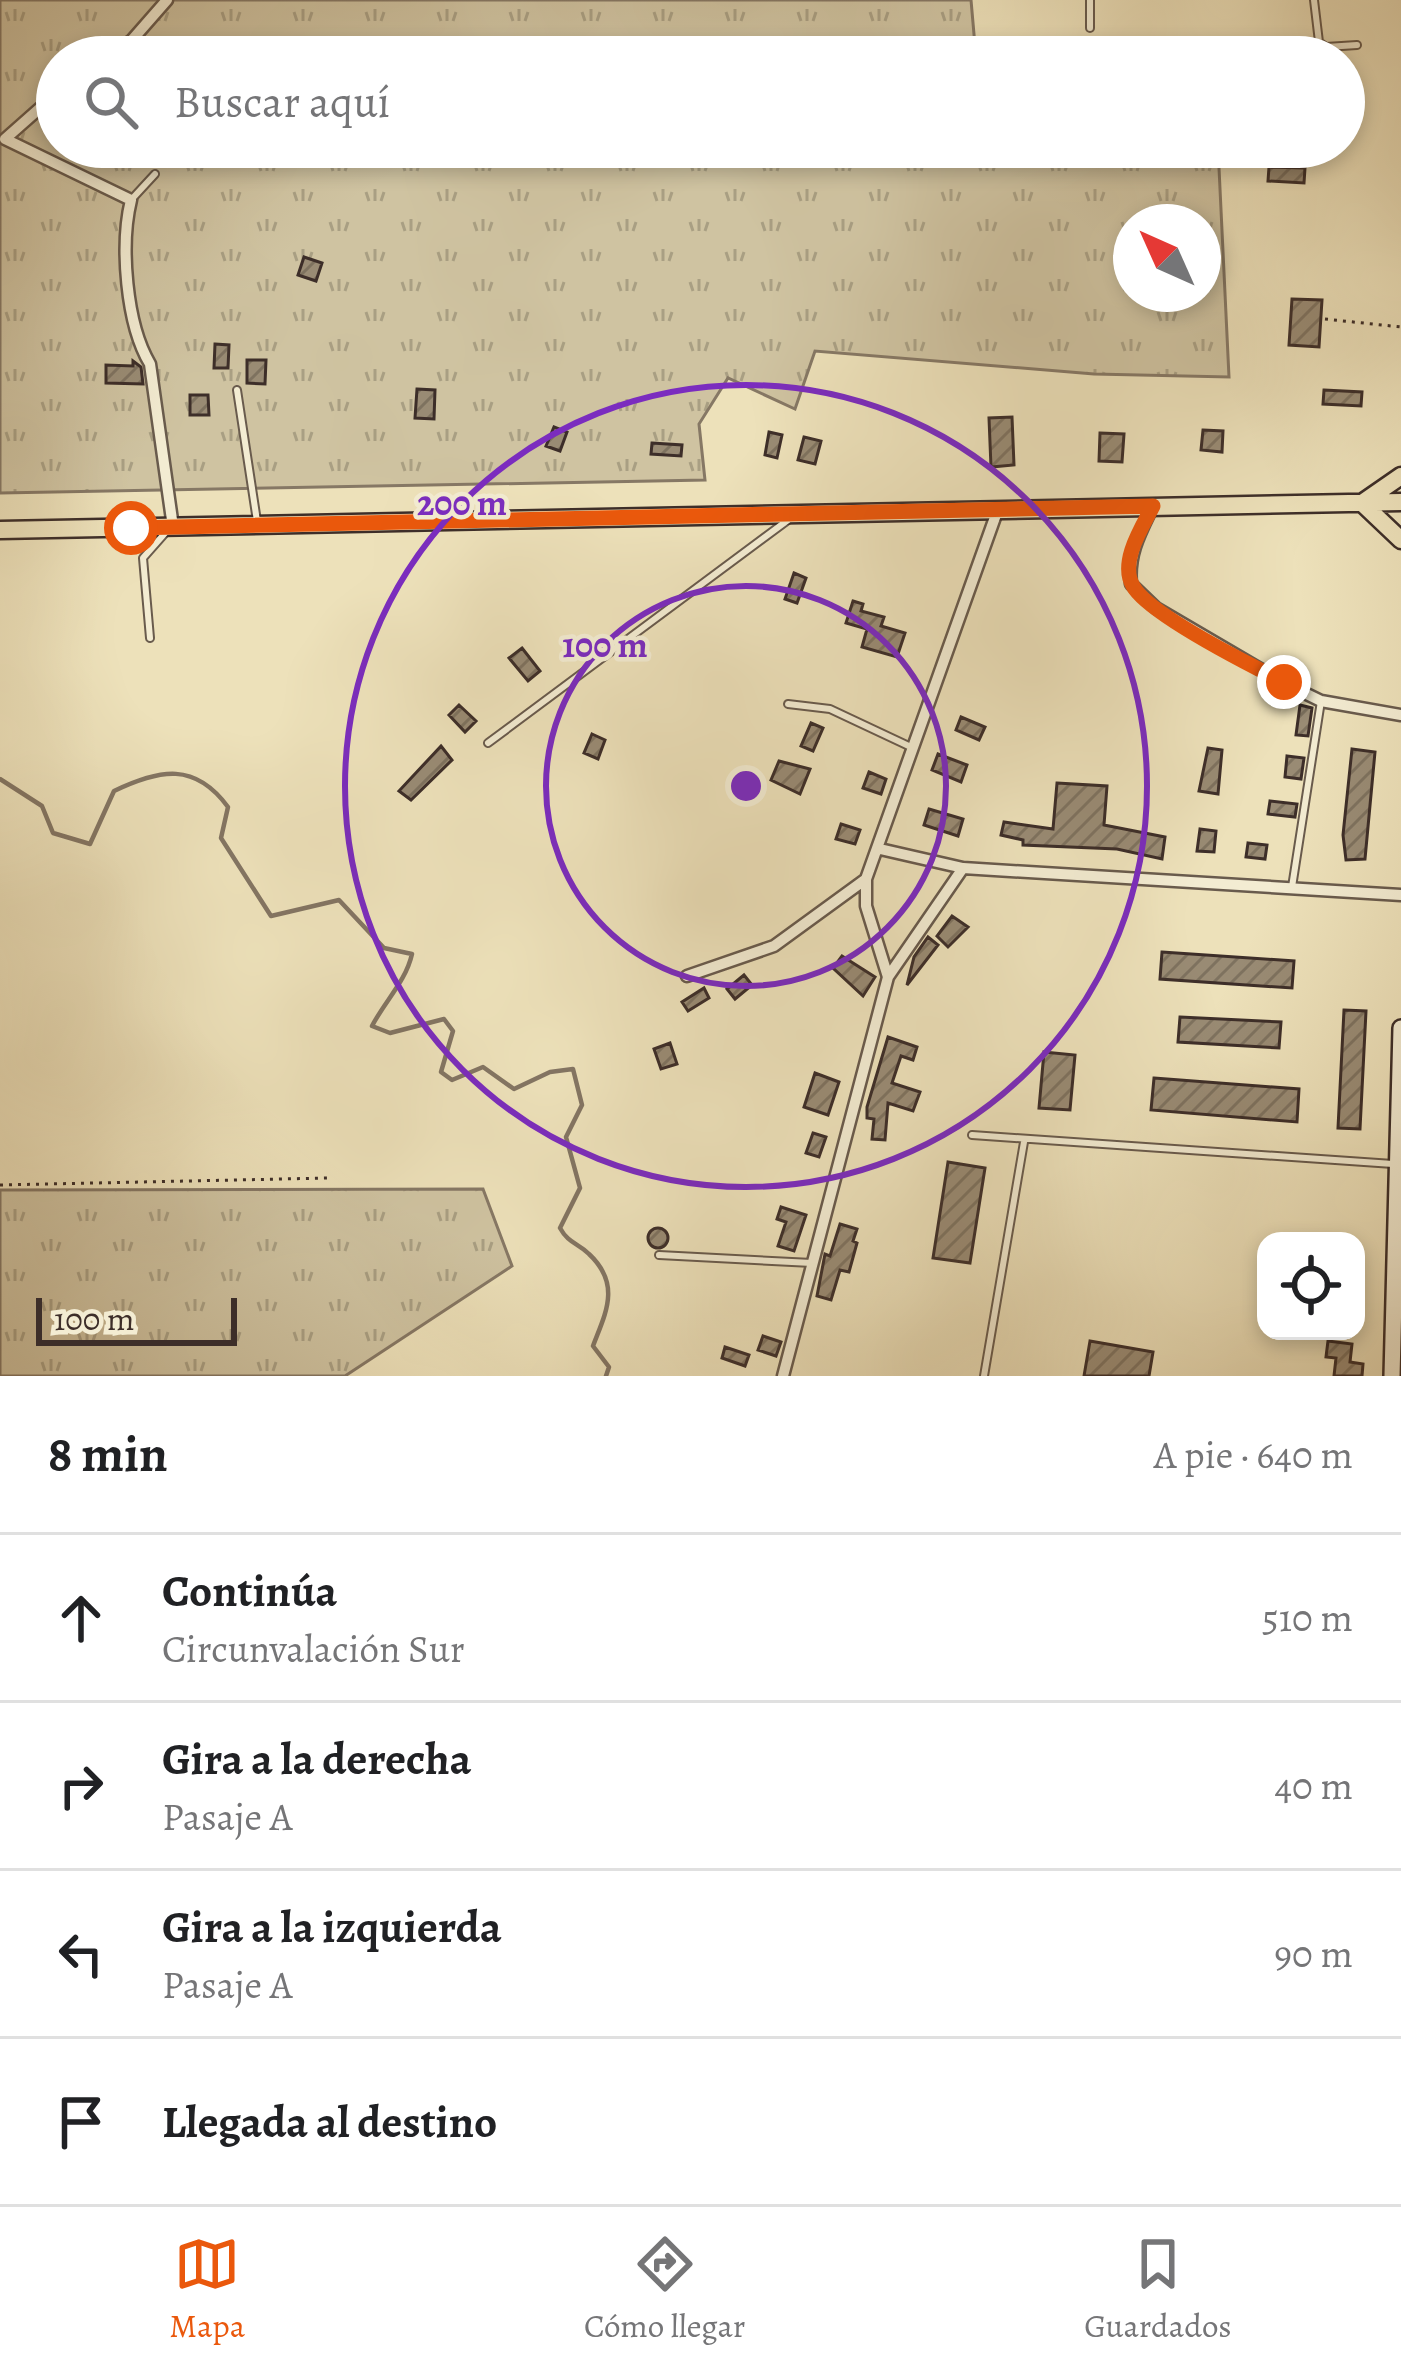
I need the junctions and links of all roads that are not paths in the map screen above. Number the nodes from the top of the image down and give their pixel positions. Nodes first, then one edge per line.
1 (167, 0) edge
2 (1090, 0) edge
3 (1314, 0) edge
4 (1090, 28) dead end
5 (136, 36) edge
6 (1318, 36) edge
7 (36, 112) edge
8 (36, 155) edge
9 (64, 168) edge
10 (155, 174) dead end
11 (131, 200) junction
12 (236, 390) dead end
13 (1401, 476) edge
14 (1362, 502) junction
15 (1401, 502) edge
16 (1153, 506) junction
17 (998, 509) junction
18 (796, 513) junction
19 (258, 525) junction
20 (173, 527) junction
21 (0, 530) edge
22 (1401, 540) edge
23 (150, 638) dead end
24 (1321, 700) junction
25 (788, 704) dead end
26 (1401, 715) edge
27 (488, 743) dead end
28 (917, 749) junction
29 (880, 849) junction
30 (963, 868) junction
31 (866, 879) junction
32 (1292, 888) junction
33 (1401, 895) edge
34 (687, 976) dead end
35 (888, 977) junction
36 (1401, 1028) edge
37 (972, 1135) dead end
38 (1024, 1142) junction
39 (1396, 1164) junction
40 (1398, 1219) edge
41 (659, 1255) dead end
42 (813, 1263) junction
43 (783, 1376) edge
44 (984, 1376) edge
45 (1392, 1376) edge

1 - 5 street
2 - 4 lane
3 - 6 lane
7 - 8 street
9 - 11 street
10 - 11 lane
11 - 20 street
12 - 19 lane
13 - 14 main road
14 - 15 main road
14 - 16 main road
14 - 22 main road
16 - 17 main road
16 - 24 street
17 - 18 main road
17 - 28 street
18 - 19 main road
18 - 27 lane
19 - 20 main road
20 - 21 main road
20 - 23 lane
24 - 26 street
24 - 32 lane
25 - 28 lane
28 - 29 street
29 - 30 street
29 - 31 street
30 - 32 street
30 - 35 street
31 - 34 street
31 - 35 street
32 - 33 street
35 - 42 street
36 - 39 main road
37 - 38 lane
38 - 39 lane
38 - 44 lane
39 - 40 main road
40 - 45 main road
41 - 42 lane
42 - 43 street

